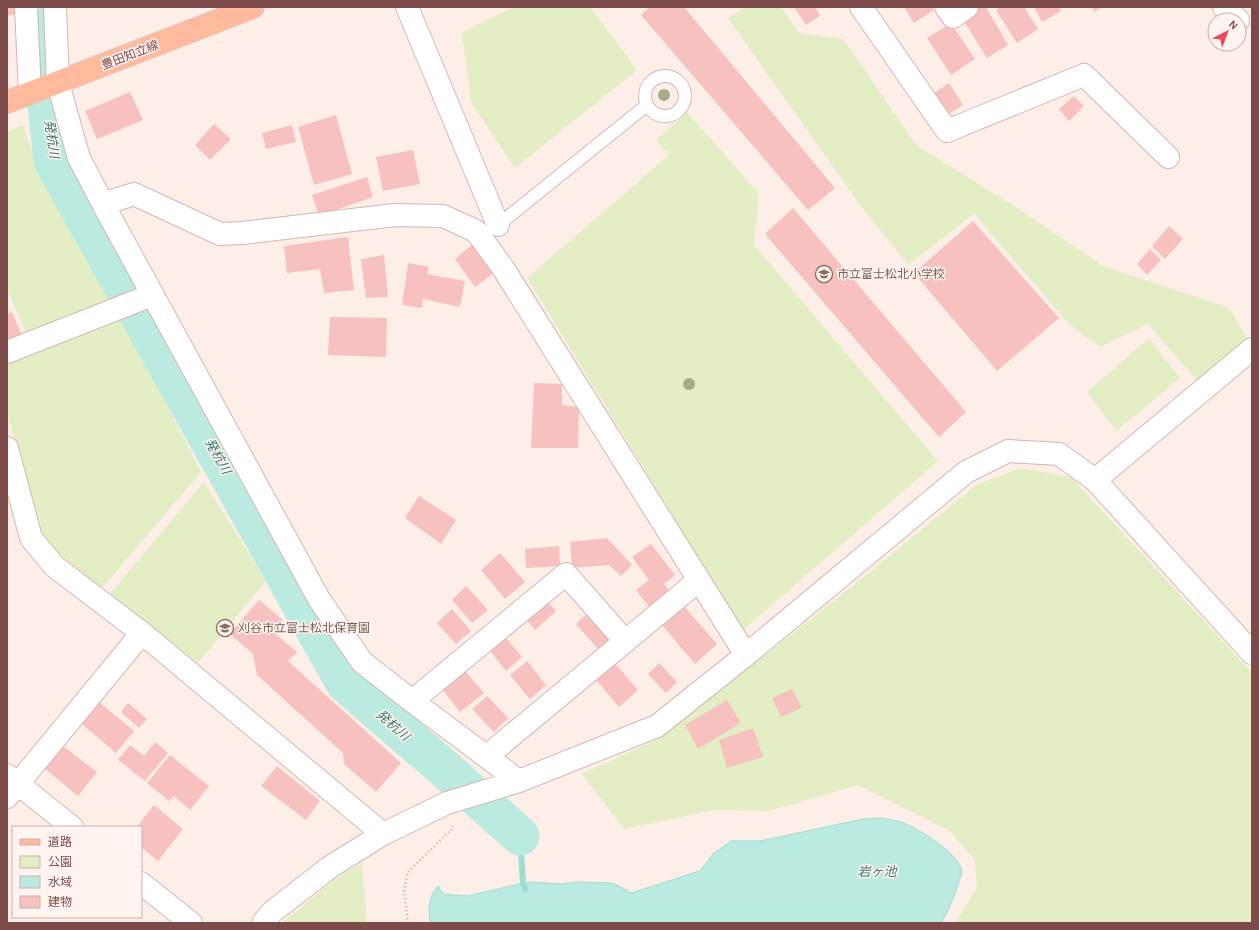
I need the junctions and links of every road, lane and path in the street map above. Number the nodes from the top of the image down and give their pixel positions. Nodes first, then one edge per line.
1 (26, 7) edge
2 (55, 7) edge
3 (252, 7) edge
4 (407, 7) edge
5 (861, 7) edge
6 (946, 7) edge
7 (967, 7) edge
8 (224, 12) edge
9 (58, 83) junction
10 (30, 93) junction
11 (7, 102) edge
12 (647, 105) dead end
13 (1168, 157) dead end
14 (103, 204) junction
15 (498, 225) joint
16 (152, 295) junction
17 (1252, 349) edge
18 (7, 352) edge
19 (7, 448) edge
20 (1095, 480) junction
21 (699, 580) junction
22 (142, 633) junction
23 (625, 641) junction
24 (1252, 653) edge
25 (746, 655) junction
26 (412, 701) junction
27 (487, 756) junction
28 (519, 781) junction
29 (11, 785) edge
30 (447, 804) junction
31 (71, 826) edge
32 (383, 834) junction
33 (142, 884) edge
34 (191, 923) edge
35 (263, 923) edge
36 (408, 923) edge

1 - 10 street
2 - 9 street
3 - 8 main road, 豊田知立線
4 - 15 street
5 - 13 street
6 - 7 street
8 - 9 main road, 豊田知立線
9 - 10 main road, 豊田知立線
9 - 14 street
10 - 11 main road, 豊田知立線
12 - 15 lane
14 - 16 street
14 - 21 street
16 - 18 street
16 - 26 street
17 - 20 street
19 - 22 street
20 - 24 street
20 - 25 street
21 - 23 street
21 - 25 street
22 - 29 street
22 - 32 street
23 - 26 street
23 - 27 street
25 - 28 street
26 - 27 street
27 - 28 street
28 - 30 street
29 - 31 street
30 - 32 street
30 - 36 path
32 - 35 street
33 - 34 street

